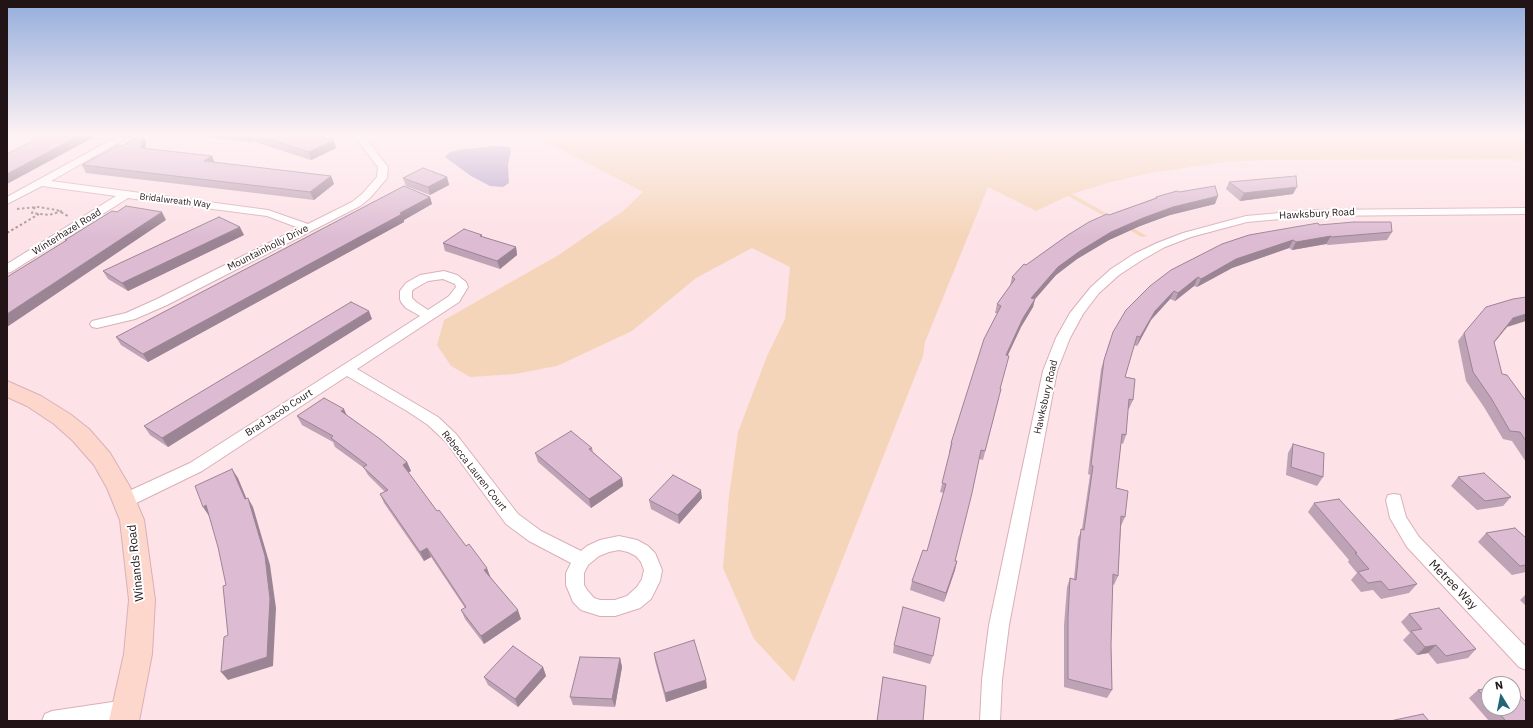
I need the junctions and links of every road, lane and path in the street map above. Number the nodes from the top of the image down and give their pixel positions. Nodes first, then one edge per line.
1 (66, 169) edge
2 (383, 169) edge
3 (40, 183) junction
4 (127, 194) junction
5 (9, 205) edge
6 (35, 207) junction
7 (62, 211) junction
8 (1526, 211) edge
9 (39, 214) junction
10 (84, 221) junction
11 (308, 228) junction
12 (7, 233) edge
13 (7, 269) edge
14 (428, 315) dead end
15 (97, 324) dead end
16 (346, 369) junction
17 (7, 388) edge
18 (1394, 500) dead end
19 (124, 501) junction
20 (582, 560) junction
21 (1526, 661) edge
22 (125, 716) edge
23 (52, 721) edge
24 (990, 721) edge

1 - 3 street
2 - 11 street, Mountainholly Drive
3 - 4 street, Bridalwreath Way
3 - 5 street
4 - 10 street, Winterhazel Road
4 - 11 street, Bridalwreath Way
5 - 6 path
6 - 7 path
6 - 9 path
7 - 9 path
7 - 10 path
8 - 24 street, Hawksbury Road
9 - 12 path
10 - 13 street, Winterhazel Road
11 - 15 street, Mountainholly Drive
14 - 16 street, Brad Jacob Court
16 - 19 street, Brad Jacob Court
16 - 20 street, Rebecca Lauren Court
17 - 19 street, Winands Road
18 - 21 street, Metree Way
19 - 22 street, Winands Road
20 - 20 street
22 - 23 street

